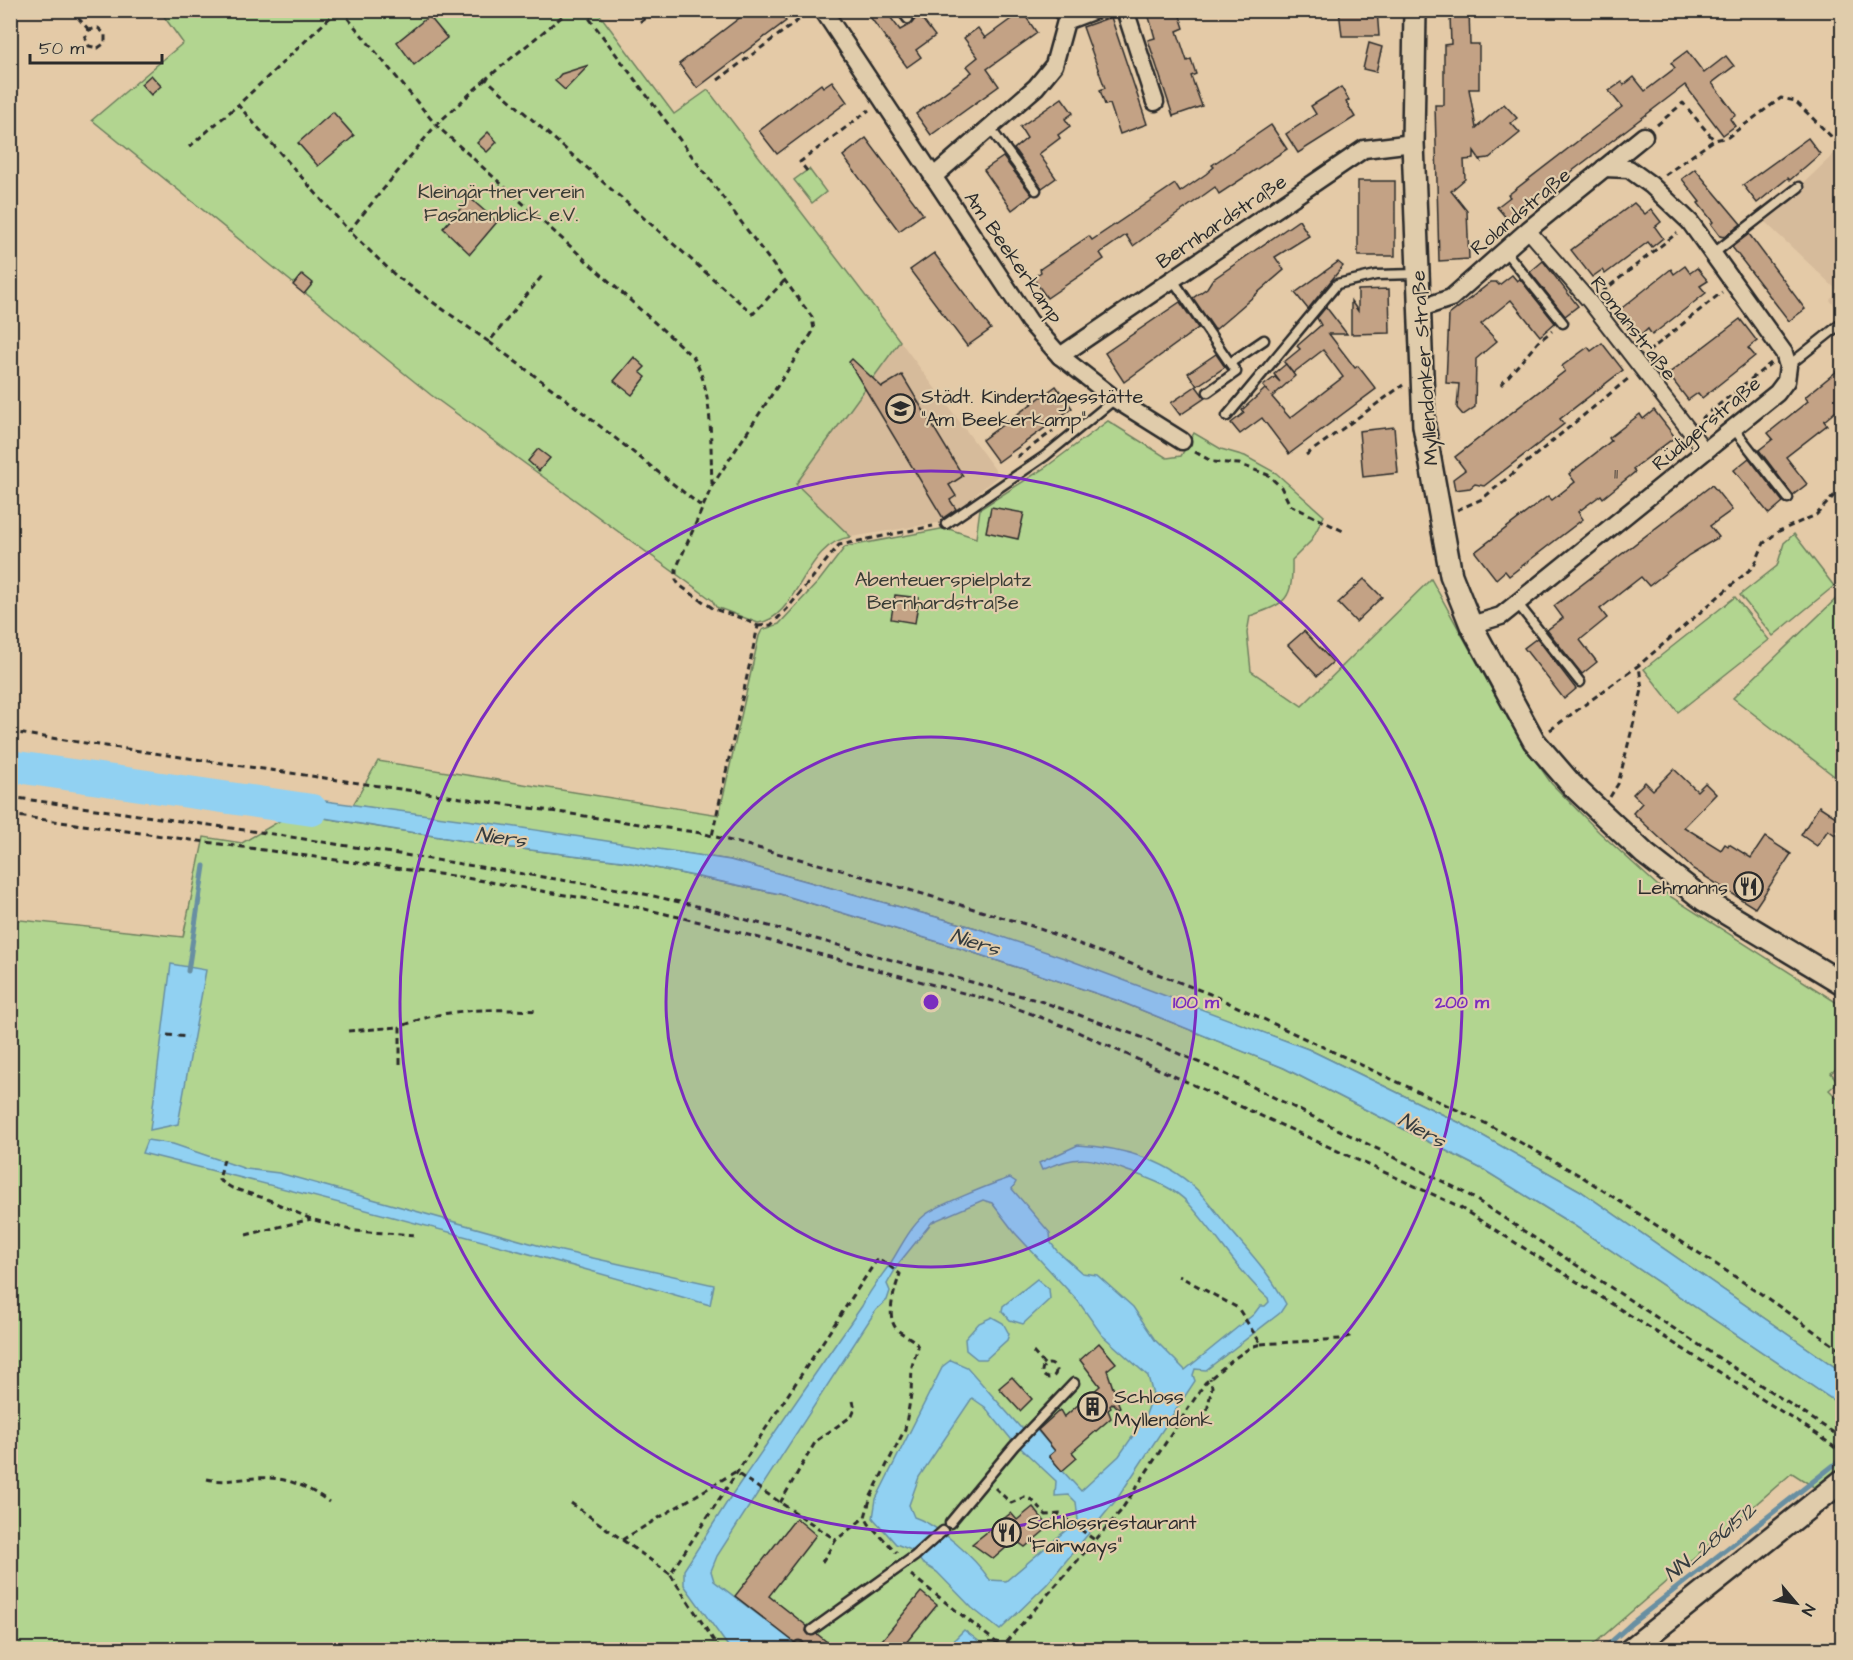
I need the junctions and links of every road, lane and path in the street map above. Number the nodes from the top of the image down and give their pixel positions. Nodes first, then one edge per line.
1 (71, 10) edge
2 (340, 10) edge
3 (570, 10) edge
4 (583, 10) edge
5 (657, 10) edge
6 (812, 10) edge
7 (823, 10) edge
8 (902, 10) edge
9 (1095, 10) edge
10 (1125, 10) edge
11 (1415, 10) edge
12 (1061, 16) edge
13 (908, 19) dead end
14 (640, 22) dead end
15 (89, 30) junction
16 (486, 79) junction
17 (718, 80) dead end
18 (882, 99) junction
19 (1155, 102) dead end
20 (238, 105) junction
21 (436, 125) junction
22 (990, 128) junction
23 (1644, 136) joint
24 (1714, 140) junction
25 (1413, 143) junction
26 (189, 147) dead end
27 (1842, 147) edge
28 (1605, 168) junction
29 (807, 171) dead end
30 (933, 177) junction
31 (1651, 185) junction
32 (1799, 187) dead end
33 (1036, 190) dead end
34 (1528, 230) junction
35 (348, 231) junction
36 (1504, 251) junction
37 (1714, 253) junction
38 (1417, 274) junction
39 (542, 276) dead end
40 (785, 280) junction
41 (1173, 280) junction
42 (1735, 281) junction
43 (1418, 309) junction
44 (1563, 323) dead end
45 (1842, 323) edge
46 (1264, 340) dead end
47 (489, 342) junction
48 (1060, 356) junction
49 (1786, 359) junction
50 (1230, 363) junction
51 (1639, 365) junction
52 (1422, 380) junction
53 (1208, 392) dead end
54 (1115, 399) junction
55 (1227, 416) dead end
56 (1688, 429) junction
57 (1734, 429) junction
58 (1182, 441) joint
59 (1706, 452) junction
60 (1306, 455) dead end
61 (712, 486) junction
62 (1842, 487) edge
63 (1788, 498) dead end
64 (701, 506) junction
65 (1439, 518) junction
66 (946, 524) joint
67 (1343, 531) dead end
68 (1517, 603) junction
69 (1471, 625) junction
70 (758, 626) junction
71 (1639, 665) junction
72 (1580, 682) dead end
73 (10, 732) edge
74 (1534, 741) junction
75 (10, 798) edge
76 (1600, 810) junction
77 (10, 815) edge
78 (712, 836) junction
79 (1841, 978) edge
80 (539, 1011) dead end
81 (400, 1027) junction
82 (348, 1031) dead end
83 (166, 1035) dead end
84 (188, 1037) dead end
85 (400, 1064) dead end
86 (224, 1159) dead end
87 (312, 1219) junction
88 (246, 1235) dead end
89 (416, 1235) dead end
90 (1179, 1276) dead end
91 (1353, 1335) dead end
92 (1261, 1344) junction
93 (1842, 1351) edge
94 (1033, 1352) dead end
95 (1045, 1365) junction
96 (1210, 1378) junction
97 (1074, 1383) dead end
98 (853, 1401) dead end
99 (1181, 1423) junction
100 (1842, 1438) edge
101 (1842, 1453) edge
102 (735, 1472) junction
103 (207, 1479) dead end
104 (986, 1479) junction
105 (1842, 1481) edge
106 (329, 1503) dead end
107 (571, 1503) dead end
108 (780, 1503) junction
109 (865, 1517) junction
110 (951, 1524) dead end
111 (942, 1532) dead end
112 (622, 1540) junction
113 (836, 1540) junction
114 (1096, 1541) junction
115 (822, 1562) dead end
116 (903, 1564) junction
117 (670, 1574) junction
118 (812, 1630) dead end
119 (1000, 1648) edge
120 (720, 1650) edge
121 (1006, 1650) edge
122 (1630, 1650) edge

1 - 15 path
2 - 20 path
2 - 21 path
3 - 16 path
4 - 40 path
5 - 14 path
6 - 17 path
7 - 18 street, Am Beekerkamp
8 - 13 lane
9 - 12 street
10 - 19 street
11 - 25 street, Myllendonker Straße
12 - 22 street
15 - 15 path
16 - 21 path
16 - 40 path
18 - 29 path
18 - 30 street, Am Beekerkamp
20 - 26 path
20 - 35 path
21 - 35 path
21 - 61 path
22 - 30 street
22 - 33 lane
23 - 24 path
23 - 28 street, Rolandstraße
24 - 27 path
24 - 31 path
25 - 38 street, Myllendonker Straße
25 - 41 street, Bernhardstraße
28 - 31 street
28 - 34 street, Rolandstraße
30 - 48 street, Am Beekerkamp
31 - 37 street
32 - 37 lane
34 - 36 street, Rolandstraße
34 - 51 street, Romanstraße
35 - 47 path
36 - 43 street, Rolandstraße
36 - 44 lane
37 - 42 street
38 - 43 street, Myllendonker Straße
38 - 55 lane
39 - 47 path
40 - 61 path
41 - 48 street, Bernhardstraße
41 - 50 lane
42 - 49 street
42 - 51 path
43 - 52 street, Myllendonker Straße
45 - 49 lane
46 - 50 lane
47 - 64 path
48 - 54 street, Am Beekerkamp
49 - 56 path
49 - 57 street, Rüdigerstraße
50 - 53 lane
51 - 56 street, Romanstraße
51 - 65 path
52 - 60 path
52 - 65 street, Myllendonker Straße
54 - 58 street, Am Beekerkamp
54 - 66 lane
56 - 59 street, Romanstraße
57 - 59 street, Rüdigerstraße
57 - 63 lane
58 - 67 path
59 - 68 street, Rüdigerstraße
61 - 64 path
62 - 71 path
64 - 70 path
65 - 69 street, Myllendonker Straße
66 - 70 path
68 - 69 street, Rüdigerstraße
68 - 72 lane
69 - 74 street, Myllendonker Straße
70 - 78 path
71 - 74 path
71 - 76 path
73 - 78 path
74 - 76 street, Myllendonker Straße
75 - 100 path
76 - 79 street, Myllendonker Straße
77 - 101 path
78 - 93 path
80 - 81 path
81 - 82 path
81 - 85 path
83 - 84 path
86 - 87 path
87 - 88 path
87 - 89 path
90 - 92 path
91 - 92 path
92 - 96 path
94 - 95 path
95 - 95 path
96 - 99 path
96 - 99 path
97 - 104 lane
98 - 108 path
99 - 114 path
102 - 108 path
102 - 109 path
102 - 112 path
102 - 117 path
103 - 106 path
104 - 110 lane
104 - 114 path
105 - 122 street
107 - 112 path
108 - 113 path
109 - 113 path
109 - 116 path
111 - 116 lane
112 - 117 path
113 - 115 path
114 - 119 path
116 - 118 lane
116 - 119 path
117 - 120 path
119 - 121 path

